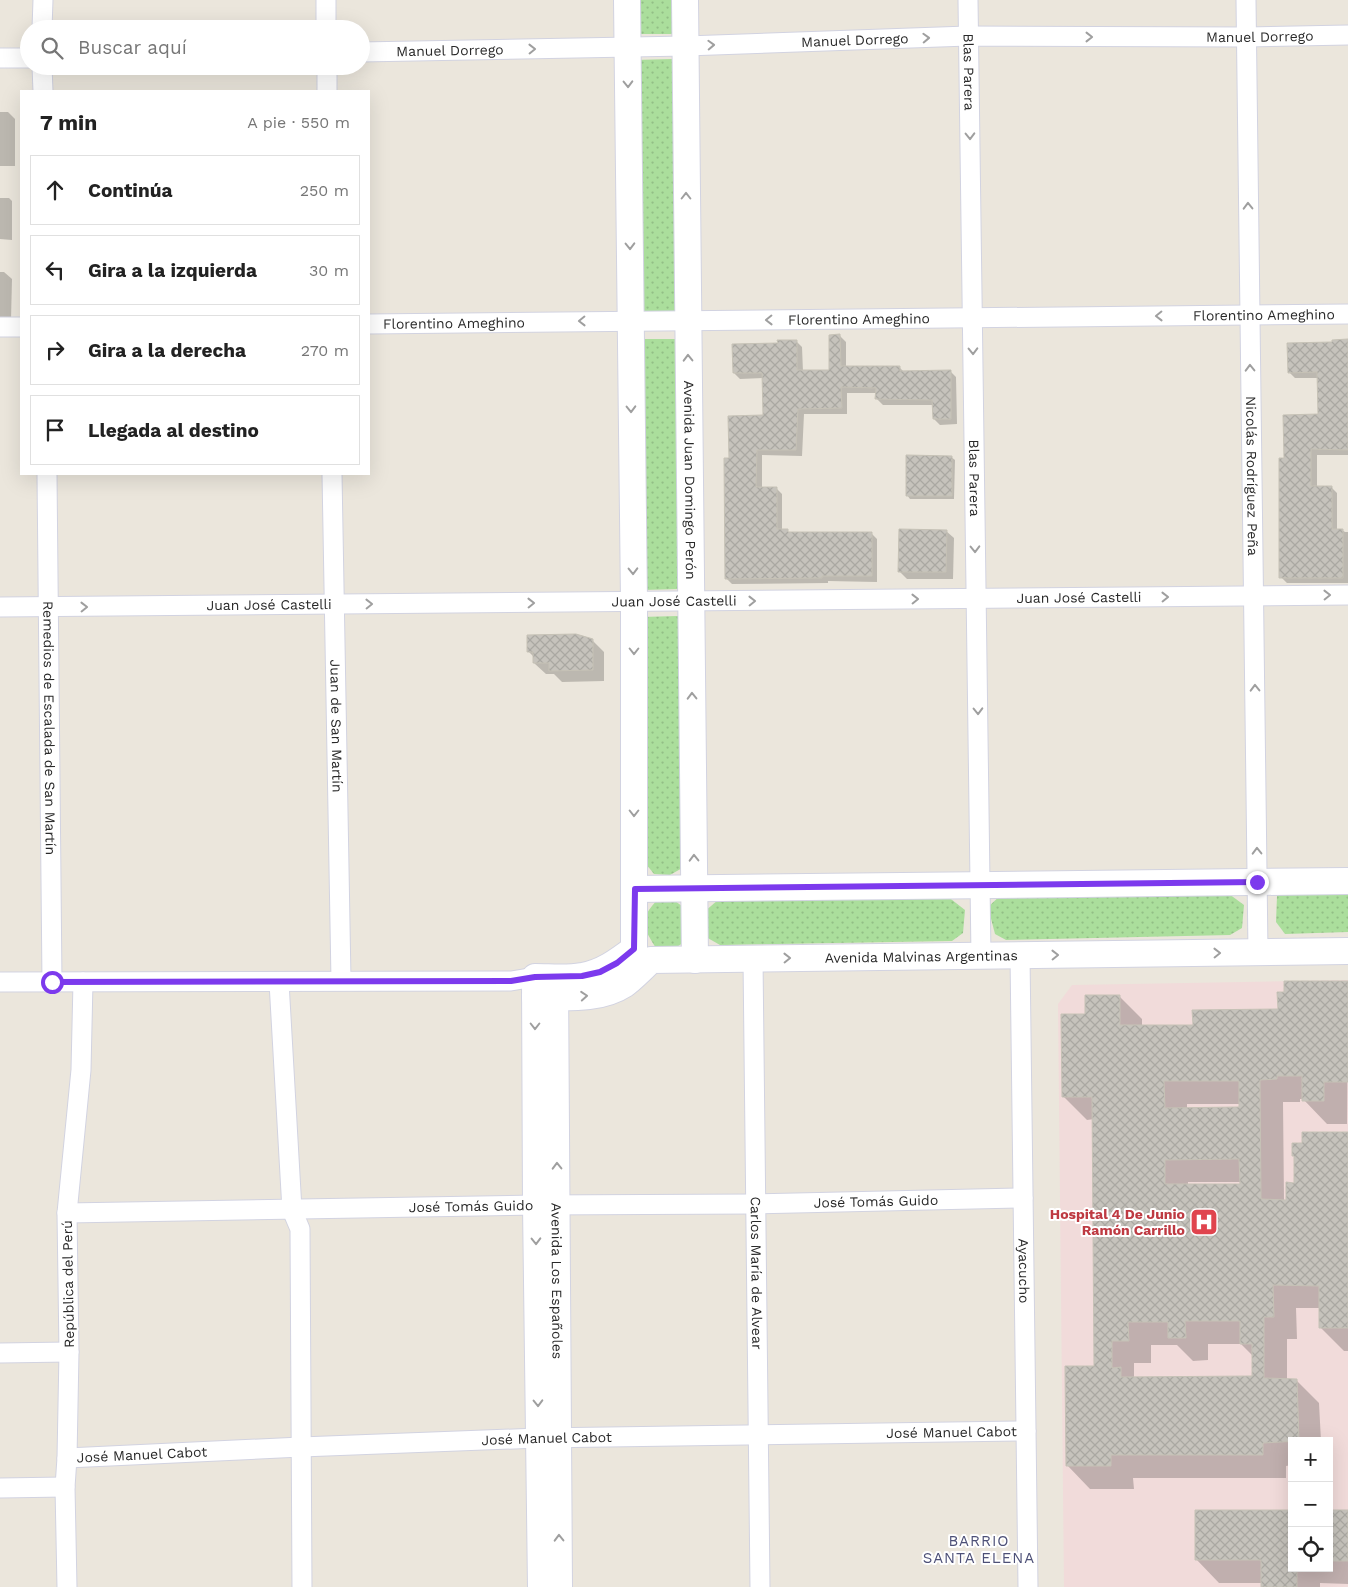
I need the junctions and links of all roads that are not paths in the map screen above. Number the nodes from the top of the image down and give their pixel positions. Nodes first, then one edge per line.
1 (43, 0) edge
2 (326, 0) edge
3 (627, 0) edge
4 (685, 0) edge
5 (968, 0) edge
6 (1246, 0) edge
7 (42, 20) edge
8 (326, 20) edge
9 (1348, 35) edge
10 (968, 36) junction
11 (1247, 37) junction
12 (686, 46) junction
13 (628, 47) junction
14 (370, 52) edge
15 (0, 58) edge
16 (20, 58) edge
17 (42, 75) edge
18 (327, 75) edge
19 (43, 90) edge
20 (327, 90) edge
21 (1348, 314) edge
22 (1250, 315) junction
23 (972, 318) junction
24 (687, 320) junction
25 (630, 321) junction
26 (370, 324) edge
27 (0, 327) edge
28 (20, 327) edge
29 (47, 475) edge
30 (332, 475) edge
31 (1348, 595) edge
32 (1254, 596) junction
33 (976, 598) junction
34 (691, 601) junction
35 (634, 602) junction
36 (334, 604) junction
37 (0, 607) edge
38 (49, 607) junction
39 (1348, 880) edge
40 (1257, 882) junction
41 (980, 885) junction
42 (694, 888) junction
43 (635, 889) junction
44 (1348, 951) edge
45 (1258, 952) junction
46 (1020, 955) junction
47 (981, 956) junction
48 (753, 959) junction
49 (696, 960) junction
50 (341, 980) junction
51 (0, 982) edge
52 (52, 982) junction
53 (83, 982) junction
54 (279, 982) junction
55 (538, 986) junction
56 (1023, 1198) junction
57 (756, 1204) junction
58 (547, 1205) junction
59 (292, 1210) junction
60 (67, 1213) junction
61 (69, 1352) junction
62 (0, 1353) edge
63 (1026, 1431) junction
64 (758, 1434) junction
65 (548, 1437) junction
66 (301, 1446) junction
67 (67, 1458) junction
68 (65, 1487) junction
69 (0, 1488) edge
70 (67, 1587) edge
71 (302, 1587) edge
72 (541, 1587) edge
73 (559, 1587) edge
74 (760, 1587) edge
75 (1028, 1587) edge

1 - 7 street
2 - 8 street
3 - 13 main road
4 - 12 main road, Avenida Juan Domingo Perón
5 - 10 street, Blas Parera
6 - 11 street, Nicolás Rodríguez Peña
9 - 11 street, Manuel Dorrego
10 -> 11 street, Manuel Dorrego
12 -> 10 street, Manuel Dorrego
10 -> 23 street, Blas Parera
22 -> 11 street, Nicolás Rodríguez Peña
12 - 13 street, Manuel Dorrego
24 -> 12 main road, Avenida Juan Domingo Perón
14 -> 13 street, Manuel Dorrego
13 -> 25 main road
15 - 16 street
17 - 19 street
18 - 20 street
21 - 22 street, Florentino Ameghino
22 -> 23 street, Florentino Ameghino
32 -> 22 street, Nicolás Rodríguez Peña
23 -> 24 street, Florentino Ameghino
23 -> 33 street, Blas Parera
24 - 25 street, Florentino Ameghino
34 -> 24 main road, Avenida Juan Domingo Perón
25 -> 26 street, Florentino Ameghino
25 -> 35 main road
27 - 28 street
29 - 38 street, Remedios de Escalada de San Martín
30 - 36 street, Juan de San Martín
32 -> 31 street, Juan José Castelli
33 -> 32 street, Juan José Castelli
40 -> 32 street, Nicolás Rodríguez Peña
34 -> 33 street, Juan José Castelli
33 -> 41 street, Blas Parera
34 - 35 street, Juan José Castelli
42 -> 34 main road, Avenida Juan Domingo Perón
36 -> 35 street, Juan José Castelli
35 -> 43 main road
38 -> 36 street, Juan José Castelli
36 - 50 street, Juan de San Martín
37 - 38 street, Juan José Castelli
38 - 52 street, Remedios de Escalada de San Martín
39 - 40 main road
40 - 41 main road
40 - 45 street, Nicolás Rodríguez Peña
41 - 42 main road
41 - 47 street, Blas Parera
42 - 43 main road
42 - 49 main road, Avenida Juan Domingo Perón
43 - 55 main road, Avenida Malvinas Argentinas
44 - 45 main road, Avenida Malvinas Argentinas
46 -> 45 main road, Avenida Malvinas Argentinas
46 - 47 main road, Avenida Malvinas Argentinas
46 - 56 street, Ayacucho
48 -> 47 main road, Avenida Malvinas Argentinas
48 - 49 main road, Avenida Malvinas Argentinas
48 - 57 street, Carlos María de Alvear
55 -> 49 main road, Avenida Malvinas Argentinas
50 - 54 street, Avenida Malvinas Argentinas
50 - 55 street, Avenida Malvinas Argentinas
51 - 52 street, Avenida Malvinas Argentinas
52 - 53 street, Avenida Malvinas Argentinas
53 - 54 street, Avenida Malvinas Argentinas
53 - 60 street, República del Perú
54 - 59 street
55 - 58 main road, Avenida Los Españoles
56 - 57 street, José Tomás Guido
56 - 63 street, Ayacucho
57 - 58 street, José Tomás Guido
57 - 64 street, Carlos María de Alvear
58 - 59 street, José Tomás Guido
58 - 65 main road, Avenida Los Españoles
59 - 60 street, José Tomás Guido
59 - 66 street
60 - 61 street, República del Perú
61 - 62 street
61 - 67 street, República del Perú
63 - 64 street, José Manuel Cabot
63 - 75 street, Ayacucho
64 - 65 street, José Manuel Cabot
64 - 74 street, Carlos María de Alvear
65 - 66 street, José Manuel Cabot
65 - 72 main road, Avenida Los Españoles
73 -> 65 main road, Avenida Los Españoles
66 - 67 street, José Manuel Cabot
66 - 71 street
67 - 68 street, República del Perú
68 - 69 street
68 - 70 street, República del Perú

